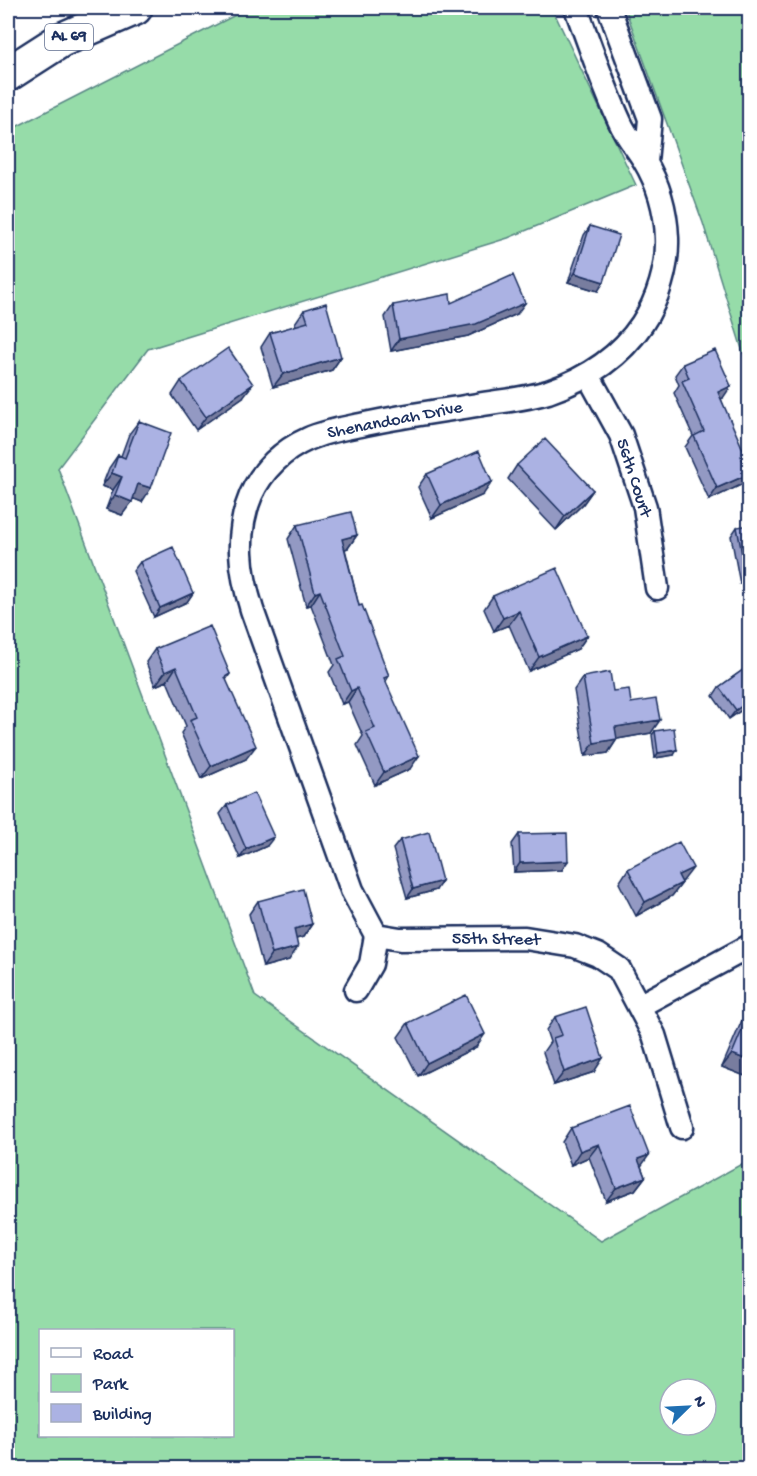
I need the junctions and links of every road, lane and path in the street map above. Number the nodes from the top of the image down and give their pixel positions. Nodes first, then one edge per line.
1 (135, 8) edge
2 (576, 8) edge
3 (609, 8) edge
4 (8, 74) edge
5 (646, 162) junction
6 (588, 375) junction
7 (657, 588) dead end
8 (376, 934) junction
9 (750, 945) edge
10 (356, 990) dead end
11 (639, 1006) junction
12 (682, 1127) dead end

1 - 4 main road, AL 69
2 - 5 street, Shenandoah Drive
3 - 5 street, Shenandoah Drive
5 - 6 street, Shenandoah Drive
6 - 7 street, 56th Court
6 - 8 street, Shenandoah Drive
8 - 10 street
8 - 11 street, 55th Street
9 - 11 street
11 - 12 street, 55th Street

